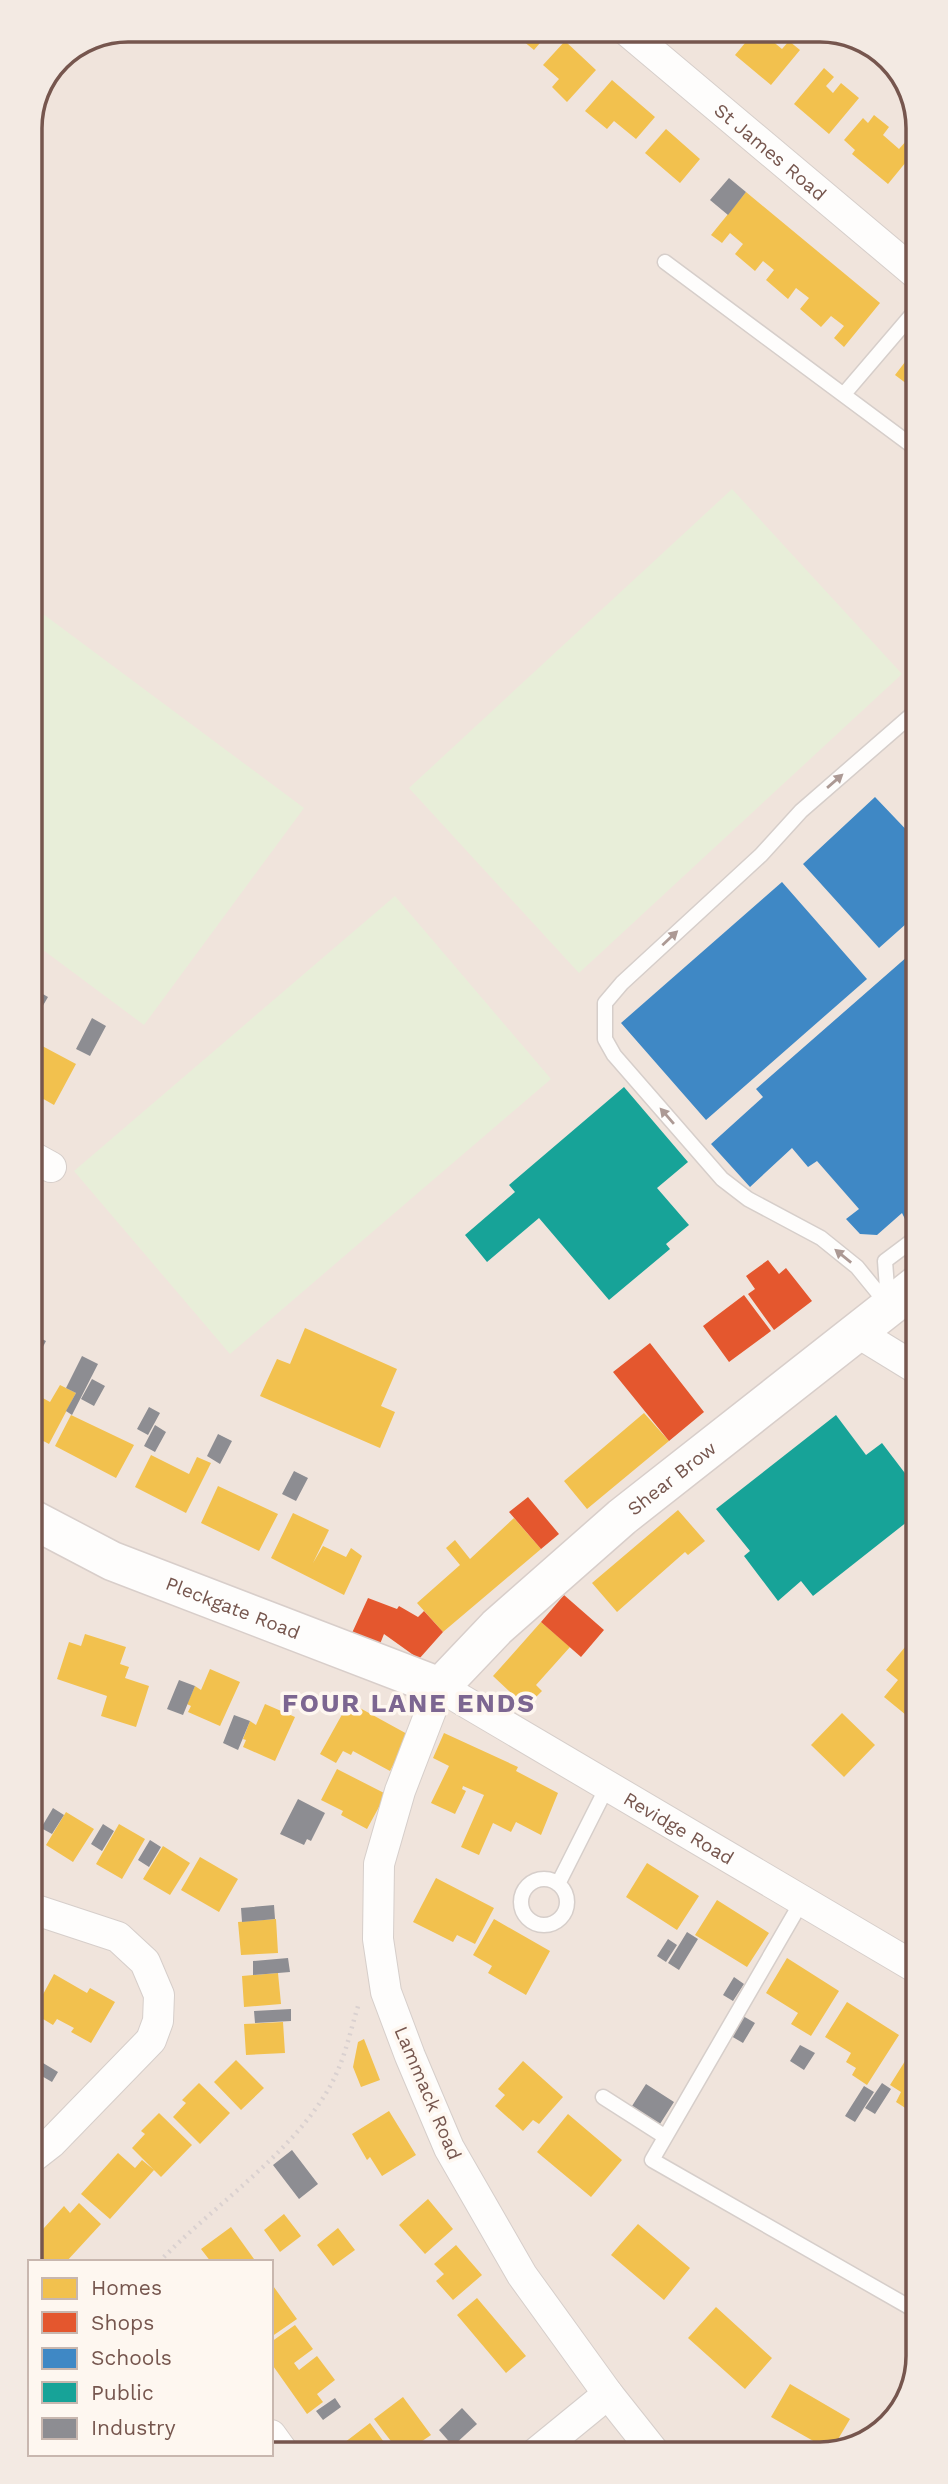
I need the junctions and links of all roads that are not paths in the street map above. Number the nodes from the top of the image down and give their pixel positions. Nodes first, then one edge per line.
1 (640, 42) edge
2 (666, 262) dead end
3 (906, 265) edge
4 (906, 322) edge
5 (844, 394) junction
6 (906, 441) edge
7 (906, 720) edge
8 (906, 1245) edge
9 (903, 1296) edge
10 (855, 1331) junction
11 (906, 1362) edge
12 (42, 1524) edge
13 (440, 1687) junction
14 (607, 1787) junction
15 (558, 1884) dead end
16 (802, 1901) junction
17 (42, 1912) edge
18 (906, 1962) edge
19 (603, 2097) dead end
20 (664, 2136) junction
21 (42, 2150) edge
22 (906, 2305) edge
23 (608, 2394) junction
24 (549, 2442) edge
25 (646, 2442) edge

1 - 3 street, St James Road
2 - 5 lane
4 - 5 lane
5 - 6 lane
9 -> 7 lane
8 - 9 lane
9 - 10 main road, Shear Brow
10 - 11 street
10 - 13 main road, Shear Brow
12 - 13 main road, Pleckgate Road
13 - 14 street, Revidge Road
13 - 23 street, Lammack Road
14 - 15 lane
14 - 16 street, Revidge Road
16 - 18 street, Revidge Road
16 - 20 lane
17 - 21 street
19 - 20 lane
20 - 22 lane
23 - 24 street
23 - 25 street, Lammack Road

